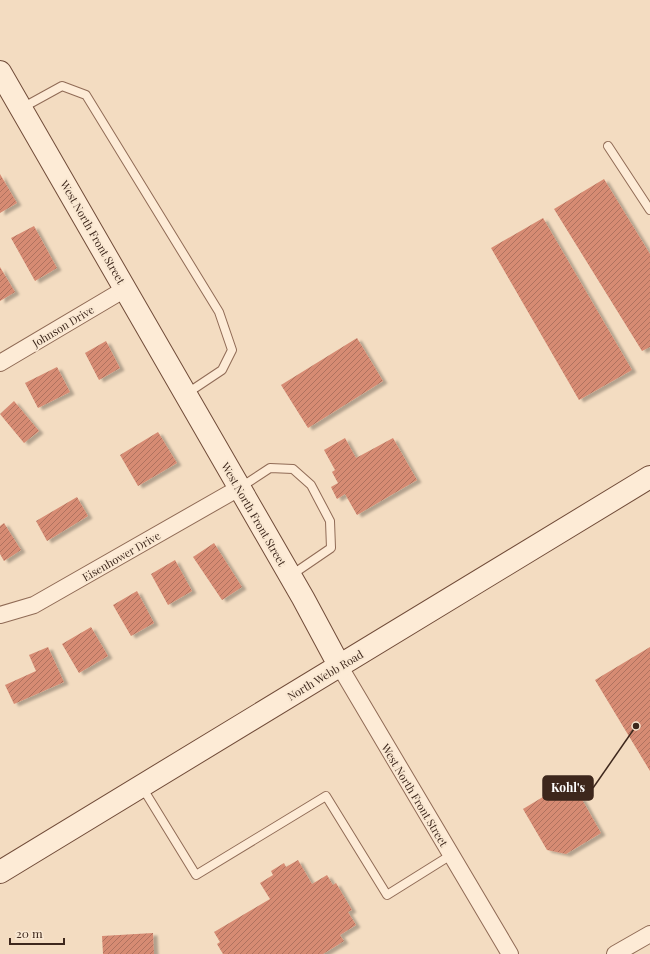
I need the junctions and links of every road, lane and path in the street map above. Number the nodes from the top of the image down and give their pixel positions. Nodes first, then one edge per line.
1 (0, 72) edge
2 (21, 109) junction
3 (608, 146) dead end
4 (650, 210) edge
5 (125, 289) junction
6 (0, 363) edge
7 (186, 394) junction
8 (650, 477) edge
9 (239, 488) junction
10 (290, 576) junction
11 (0, 615) edge
12 (340, 666) junction
13 (141, 786) junction
14 (451, 856) junction
15 (0, 872) edge
16 (650, 934) edge
17 (510, 954) edge
18 (615, 954) edge

1 - 2 main road, West North Front Street
2 - 5 main road, West North Front Street
2 - 7 lane
3 - 4 lane
5 - 6 street, Johnson Drive
5 - 7 main road, West North Front Street
7 - 9 main road, West North Front Street
8 - 12 main road, North Webb Road
9 - 10 main road, West North Front Street
9 - 10 lane
9 - 11 street, Eisenhower Drive
10 - 12 main road, West North Front Street
12 - 13 main road, North Webb Road
12 - 14 street, West North Front Street
13 - 14 lane
13 - 15 main road, North Webb Road
14 - 17 street, West North Front Street
16 - 18 street

